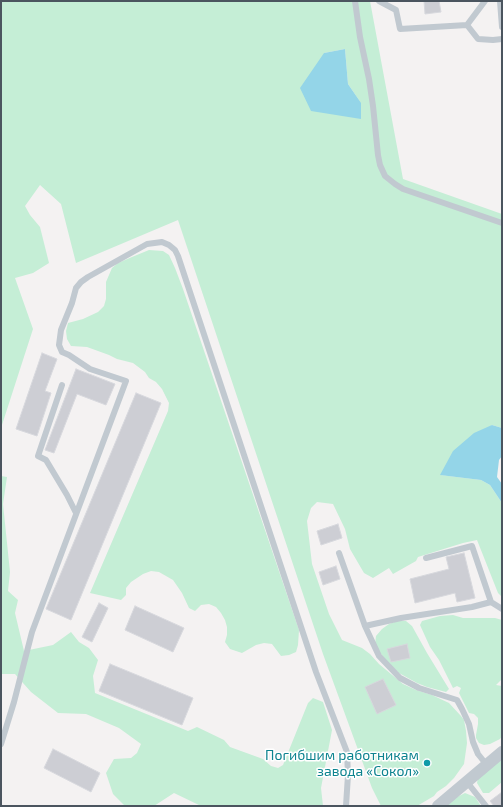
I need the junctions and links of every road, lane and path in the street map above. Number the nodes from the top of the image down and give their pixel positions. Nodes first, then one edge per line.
1 (355, 1) edge
2 (379, 1) edge
3 (485, 1) edge
4 (500, 1) edge
5 (467, 25) junction
6 (502, 27) edge
7 (502, 39) edge
8 (502, 224) edge
9 (62, 385) dead end
10 (76, 514) junction
11 (339, 553) dead end
12 (426, 558) dead end
13 (491, 602) junction
14 (502, 609) edge
15 (365, 626) junction
16 (1, 744) edge
17 (502, 752) edge
18 (486, 764) junction
19 (467, 782) junction
20 (346, 806) edge
21 (438, 806) edge
22 (486, 806) edge

1 - 8 lane
2 - 5 lane
3 - 5 lane
4 - 6 lane
5 - 7 lane
9 - 10 lane
10 - 16 lane
10 - 20 lane
11 - 15 lane
12 - 13 lane
13 - 14 lane
13 - 15 lane
15 - 18 lane
17 - 18 street
18 - 19 street
19 - 21 street
19 - 22 lane

